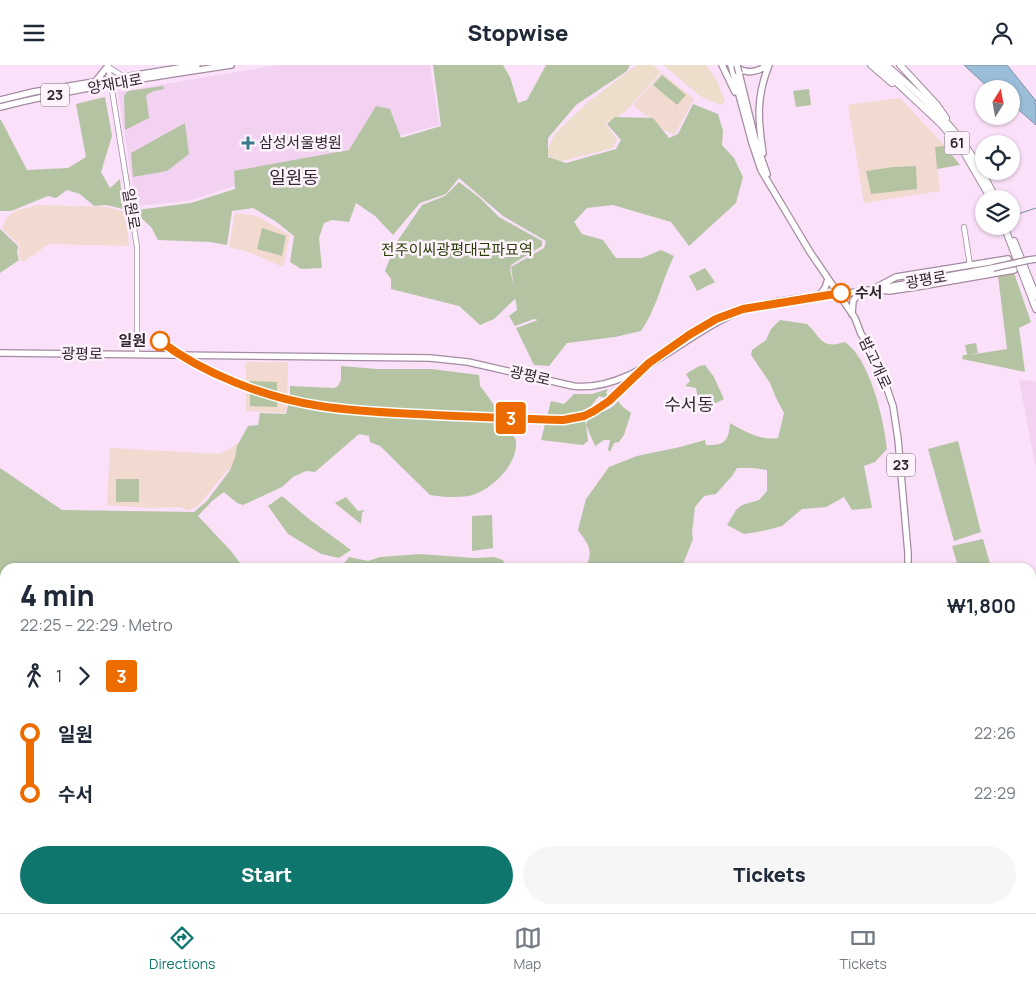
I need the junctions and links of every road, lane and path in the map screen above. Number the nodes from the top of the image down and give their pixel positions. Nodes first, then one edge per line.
1 (197, 65) edge
2 (231, 65) edge
3 (722, 65) edge
4 (731, 65) edge
5 (736, 65) edge
6 (768, 65) edge
7 (886, 65) edge
8 (900, 65) edge
9 (108, 66) edge
10 (875, 66) edge
11 (126, 78) junction
12 (111, 82) junction
13 (94, 83) junction
14 (0, 100) edge
15 (0, 107) edge
16 (744, 113) junction
17 (958, 136) junction
18 (764, 165) junction
19 (769, 184) junction
20 (986, 190) edge
21 (991, 190) edge
22 (964, 227) dead end
23 (1007, 235) edge
24 (1012, 235) edge
25 (1008, 259) dead end
26 (1036, 259) edge
27 (970, 265) junction
28 (993, 265) junction
29 (1014, 270) dead end
30 (999, 273) junction
31 (828, 279) junction
32 (873, 289) junction
33 (860, 291) junction
34 (839, 293) junction
35 (1036, 295) edge
36 (818, 297) junction
37 (1036, 309) edge
38 (852, 314) junction
39 (0, 353) edge
40 (136, 354) junction
41 (908, 563) edge

1 - 11 main road, 양재대로 / 23
2 - 12 main road, 양재대로 / 23
3 - 16 main road, 23
4 - 16 main road, 밤고개로
5 - 6 main road
5 - 18 main road, 밤고개로 / 23, bridge
6 - 18 main road
7 - 17 highway, 61
8 - 17 highway
9 - 11 street
9 - 12 street, 일원로
9 - 13 main road
10 - 20 highway, 61
11 - 12 main road, 양재대로 / 23
12 - 13 main road, 양재대로 / 23
12 - 15 main road, 양재대로 / 23
12 - 40 street, 일원로
13 - 14 main road, 양재대로 / 23
16 - 19 main road, 밤고개로 / 23
17 - 21 highway, 61
18 - 19 main road, 밤고개로 / 23
19 - 31 main road, 밤고개로 / 23
22 - 27 street
23 - 37 highway
24 - 35 highway
25 - 28 main road
26 - 28 main road, 광평로, bridge
27 - 28 main road
27 - 32 main road
28 - 30 main road
28 - 32 main road, 광평로
29 - 30 main road
30 - 32 main road
31 - 34 main road, 밤고개로 / 23
31 - 36 main road
32 - 33 main road, 광평로
33 - 34 main road, 광평로
33 - 38 main road
34 - 36 main road, 광평로
34 - 38 main road, 밤고개로 / 23
36 - 40 main road, 광평로
38 - 41 main road, 밤고개로 / 23
39 - 40 main road, 광평로

